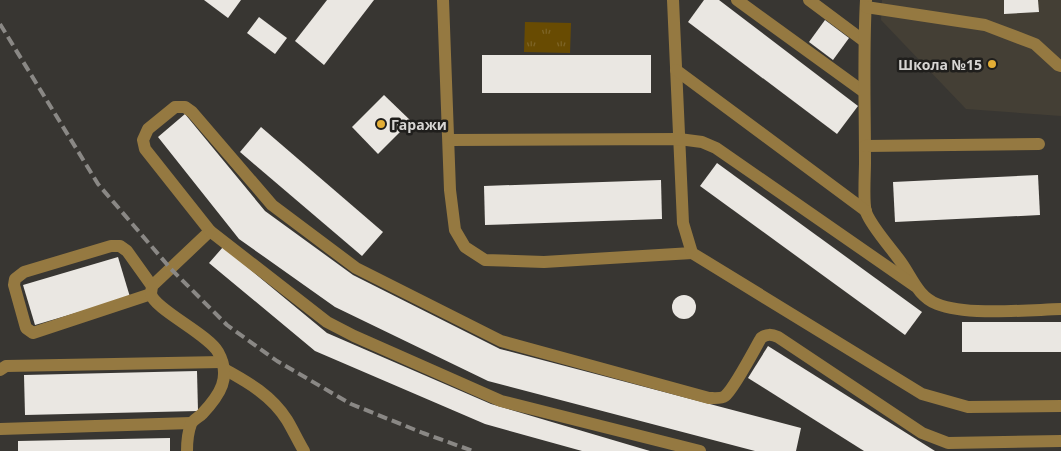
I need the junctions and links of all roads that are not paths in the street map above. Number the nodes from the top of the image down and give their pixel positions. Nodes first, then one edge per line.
1 (442, 0) edge
2 (673, 0) edge
3 (738, 0) edge
4 (809, 0) edge
5 (866, 3) edge
6 (864, 41) junction
7 (1061, 66) edge
8 (676, 70) junction
9 (864, 92) junction
10 (679, 139) junction
11 (448, 140) junction
12 (1039, 144) dead end
13 (865, 146) junction
14 (866, 211) junction
15 (210, 231) junction
16 (692, 253) junction
17 (915, 286) junction
18 (152, 290) junction
19 (1061, 309) edge
20 (223, 365) junction
21 (0, 370) edge
22 (1061, 406) edge
23 (192, 423) junction
24 (0, 429) edge
25 (1061, 441) edge
26 (186, 451) edge
27 (304, 451) edge
28 (700, 451) edge

1 - 11 street
2 - 8 street
3 - 9 street
4 - 6 street
5 - 6 street
5 - 7 street
6 - 9 street
8 - 10 street
8 - 14 street
9 - 13 street
10 - 11 street
10 - 16 street
10 - 17 street
11 - 16 street
12 - 13 street
13 - 14 street
14 - 17 street
15 - 18 street
15 - 25 street
15 - 28 street
16 - 22 street
17 - 19 street
18 - 18 street
18 - 20 street
20 - 21 street
20 - 23 street
20 - 27 street
23 - 24 street
23 - 26 street

